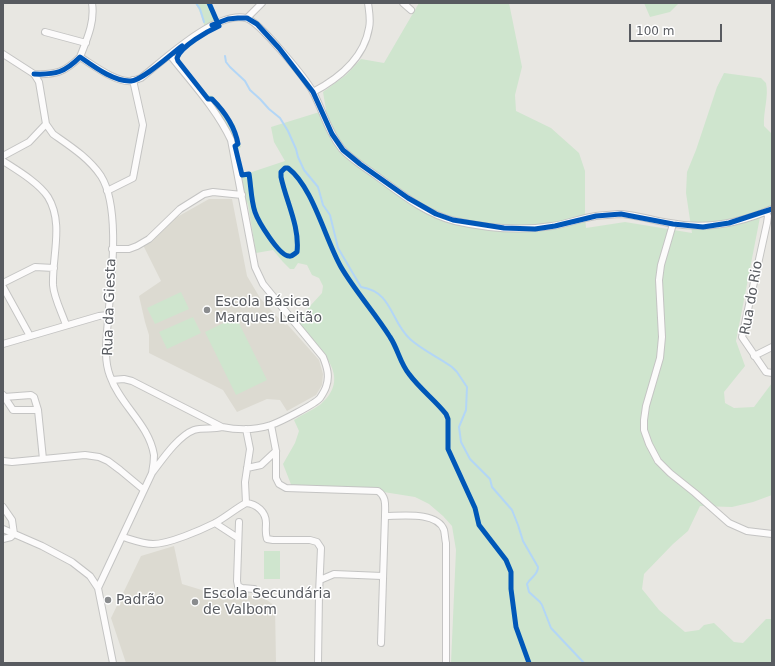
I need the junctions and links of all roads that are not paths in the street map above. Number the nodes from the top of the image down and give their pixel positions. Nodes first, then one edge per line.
1 (92, 3) edge
2 (262, 3) edge
3 (368, 3) edge
4 (403, 3) edge
5 (410, 10) dead end
6 (247, 18) junction
7 (45, 32) dead end
8 (86, 43) junction
9 (3, 54) edge
10 (170, 55) junction
11 (80, 57) junction
12 (34, 74) junction
13 (133, 80) junction
14 (313, 92) junction
15 (46, 124) junction
16 (3, 156) edge
17 (3, 161) edge
18 (107, 190) junction
19 (242, 195) junction
20 (769, 210) edge
21 (673, 224) junction
22 (112, 249) junction
23 (54, 268) junction
24 (3, 283) edge
25 (3, 287) edge
26 (108, 316) junction
27 (66, 325) junction
28 (30, 336) junction
29 (3, 344) edge
30 (772, 347) edge
31 (754, 356) junction
32 (772, 373) edge
33 (112, 380) junction
34 (4, 396) edge
35 (38, 410) junction
36 (271, 425) junction
37 (222, 427) junction
38 (246, 429) junction
39 (276, 451) junction
40 (43, 459) junction
41 (3, 461) edge
42 (247, 468) junction
43 (152, 473) junction
44 (144, 490) junction
45 (246, 503) junction
46 (3, 507) edge
47 (385, 516) junction
48 (239, 522) dead end
49 (215, 523) junction
50 (3, 529) edge
51 (14, 534) junction
52 (772, 534) edge
53 (123, 537) junction
54 (238, 538) junction
55 (3, 539) edge
56 (382, 576) junction
57 (320, 580) junction
58 (98, 588) junction
59 (254, 589) dead end
60 (381, 643) dead end
61 (113, 663) edge
62 (318, 663) edge
63 (446, 663) edge

1 - 8 street
2 - 6 street
3 - 14 street
4 - 5 street
6 - 10 street
6 - 14 street
7 - 8 street
8 - 11 street
9 - 12 street
10 - 13 street
10 - 19 street
11 - 12 street
11 - 13 street
12 - 15 street
13 - 18 street
14 - 21 street
15 - 16 street
15 - 18 street, Rua da Giesta
17 - 23 street
18 - 22 street, Rua da Giesta
19 - 22 street
19 - 36 street
20 - 21 street
20 - 31 street, Rua do Rio
21 - 52 street
22 - 26 street, Rua da Giesta
23 - 24 street
23 - 27 street
25 - 28 street
26 - 27 street
26 - 33 street, Rua da Giesta
27 - 28 street
28 - 29 street
30 - 31 street
31 - 32 street, Rua do Rio
33 - 37 street
33 - 43 street, Rua da Giesta
34 - 35 street
34 - 35 street
35 - 40 street
36 - 38 street
36 - 39 street
37 - 38 street
37 - 43 street
38 - 42 street
39 - 42 street
39 - 47 street
40 - 41 street
40 - 44 street
42 - 45 street
43 - 44 street, Rua da Giesta
44 - 53 street, Rua da Giesta
45 - 49 street
45 - 57 street
46 - 51 street
47 - 56 street
47 - 63 street
48 - 54 street
49 - 53 street
49 - 54 street
50 - 51 street
51 - 55 street
51 - 58 street
53 - 58 street, Rua da Giesta
54 - 59 street
56 - 57 street
56 - 60 street
57 - 62 street
58 - 61 street

